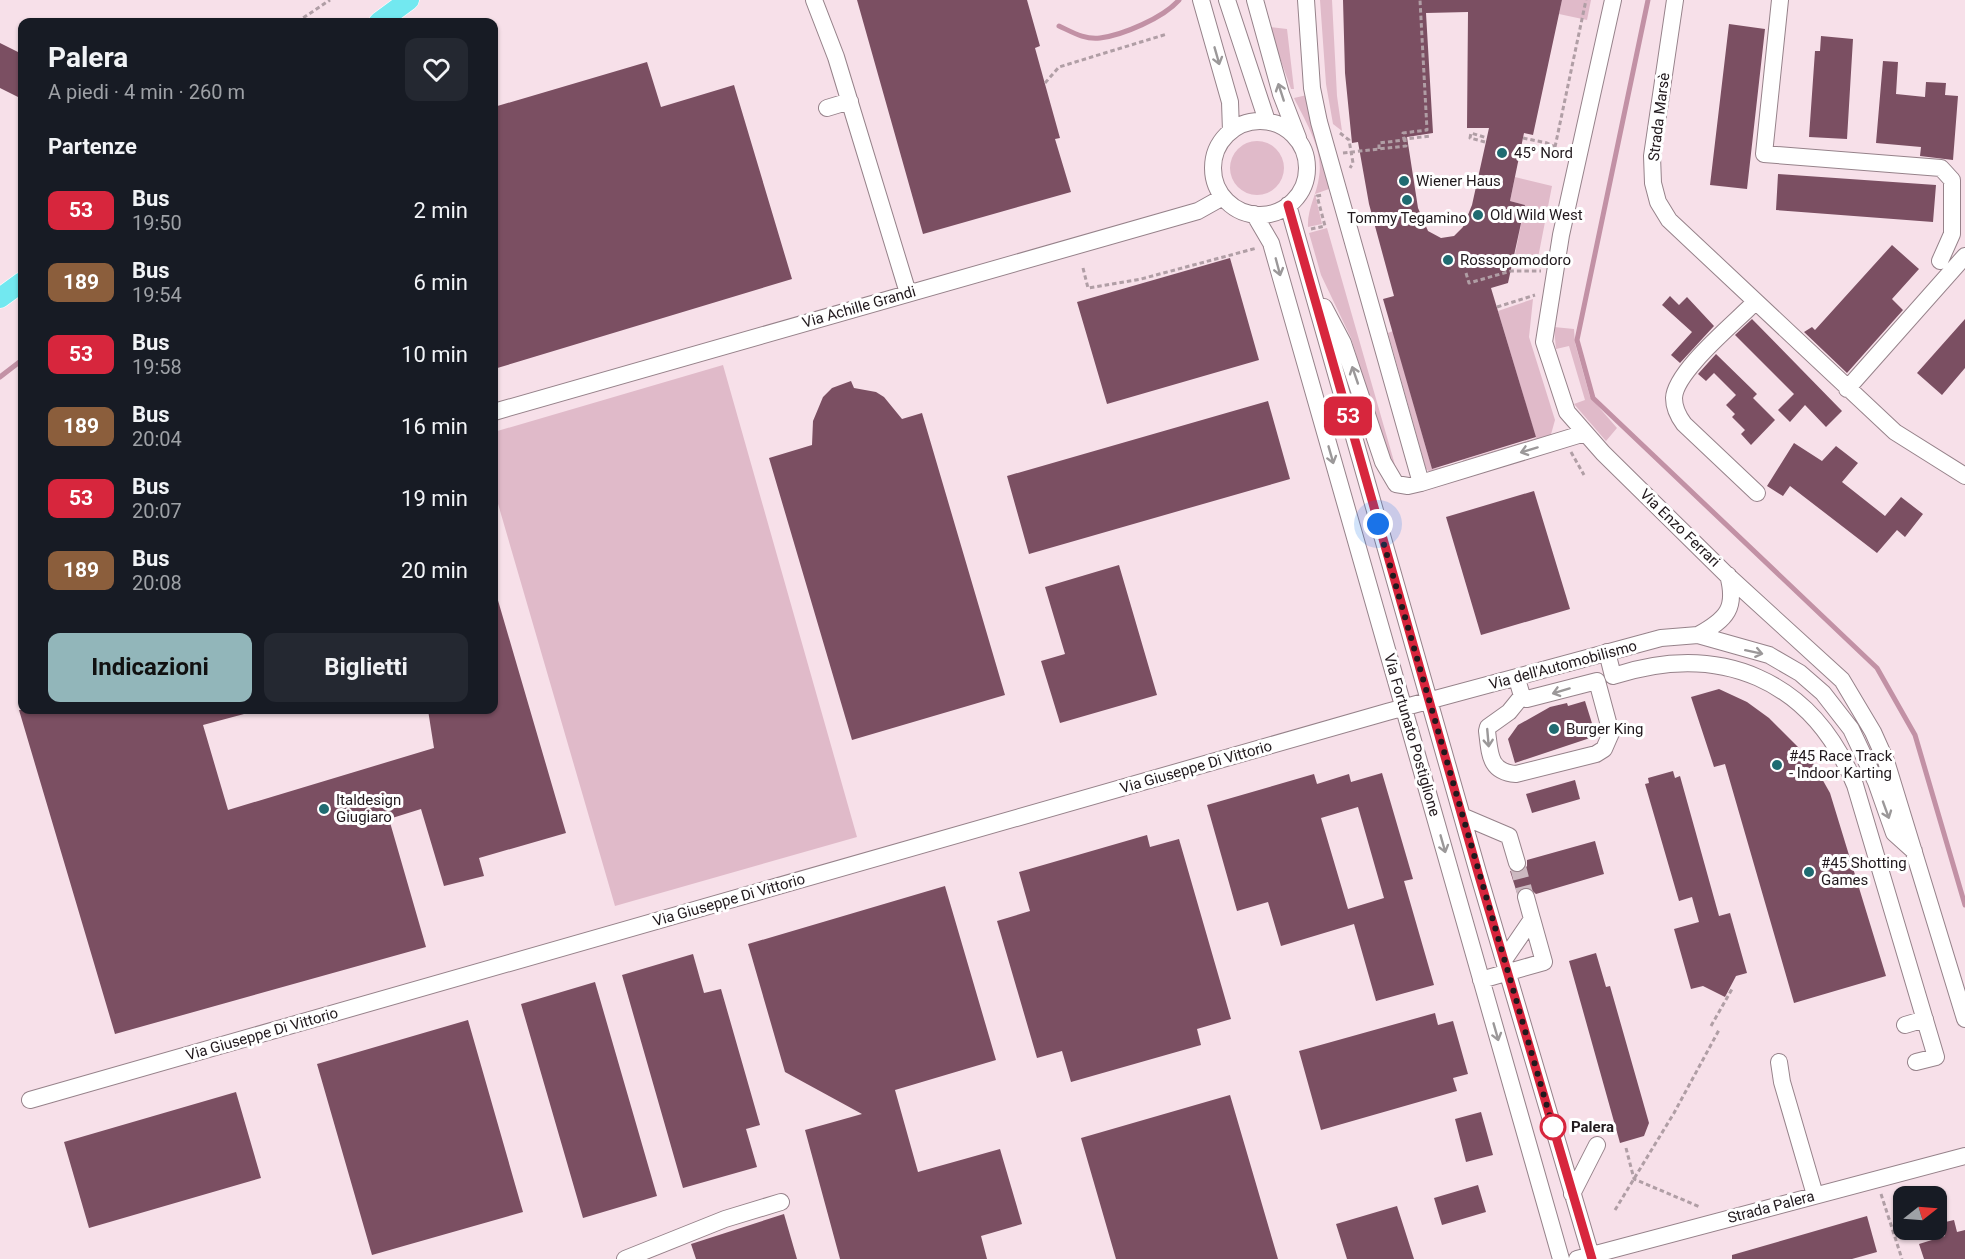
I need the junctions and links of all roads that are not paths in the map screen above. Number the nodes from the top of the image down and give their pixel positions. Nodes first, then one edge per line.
1 (409, 0) edge
2 (814, 0) edge
3 (1201, 0) edge
4 (1227, 0) edge
5 (1255, 0) edge
6 (1306, 0) edge
7 (1612, 0) edge
8 (1675, 0) edge
9 (1780, 0) edge
10 (384, 18) edge
11 (850, 101) junction
12 (827, 108) dead end
13 (1267, 121) junction
14 (1231, 131) junction
15 (1302, 147) junction
16 (1223, 197) junction
17 (1288, 205) junction
18 (1254, 214) junction
19 (1965, 256) edge
20 (1940, 261) dead end
21 (1309, 279) junction
22 (18, 285) edge
23 (908, 293) junction
24 (0, 298) edge
25 (1755, 302) junction
26 (1847, 389) junction
27 (498, 411) edge
28 (1585, 433) junction
29 (1965, 476) edge
30 (1421, 483) junction
31 (1757, 493) dead end
32 (1727, 574) junction
33 (1698, 635) junction
34 (1607, 652) junction
35 (1517, 679) junction
36 (1606, 680) junction
37 (1525, 698) junction
38 (1429, 701) junction
39 (1404, 707) junction
40 (1462, 816) junction
41 (1914, 851) junction
42 (1517, 863) tunnel mouth
43 (1526, 897) tunnel mouth
44 (1532, 919) junction
45 (1505, 966) junction
46 (1481, 980) junction
47 (1925, 1018) junction
48 (1965, 1019) edge
49 (1905, 1025) dead end
50 (1779, 1062) dead end
51 (1916, 1062) dead end
52 (30, 1100) dead end
53 (1597, 1145) dead end
54 (1965, 1156) edge
55 (1572, 1194) junction
56 (1815, 1194) junction
57 (782, 1202) dead end
58 (1587, 1258) edge
59 (625, 1259) edge
60 (1561, 1259) edge

1 - 10 main road
2 - 11 street
3 -> 14 street
4 - 13 street
15 -> 5 street
6 - 30 street
7 - 28 street, Via Enzo Ferrari
8 - 25 street, Strada Marsè
9 - 20 street
11 - 12 street
11 - 23 street
13 - 14 street
13 - 15 street
14 - 16 street
15 - 17 street
16 - 18 street
16 - 23 street, Via Achille Grandi
17 - 18 street
17 - 21 street, Via Fortunato Postiglione
18 -> 39 street, Via Fortunato Postiglione
19 - 26 street
30 -> 21 street
21 - 38 street, Via Fortunato Postiglione
22 - 24 main road
23 - 27 street, Via Achille Grandi
25 - 26 street, Strada Marsè
25 - 31 street
26 - 29 street, Strada Marsè
28 -> 30 street
28 - 32 street, Via Enzo Ferrari
32 - 33 street
32 - 41 street, Via Enzo Ferrari
33 - 34 street, Via dell'Automobilismo
33 -> 41 street, Via dell'Automobilismo
34 - 35 street, Via dell'Automobilismo
34 - 36 street
35 - 37 street
35 - 38 street, Via dell'Automobilismo
36 -> 37 street
37 -> 36 street
36 - 47 street
38 - 39 street, Via Giuseppe Di Vittorio
38 - 40 street, Via Fortunato Postiglione
39 -> 46 street, Via Fortunato Postiglione
39 - 52 street, Via Giuseppe Di Vittorio
40 - 42 street
40 - 45 street, Via Fortunato Postiglione
41 - 48 street, Via Enzo Ferrari
43 - 44 street
44 - 45 street
44 - 45 street
45 - 46 street
45 - 55 street, Via Fortunato Postiglione
46 -> 60 street, Via Fortunato Postiglione
47 - 49 street
47 - 51 street
50 - 56 street
53 - 55 street
54 - 56 street, Strada Palera
55 - 58 street, Via Fortunato Postiglione
56 - 58 street, Strada Palera
57 - 59 street

